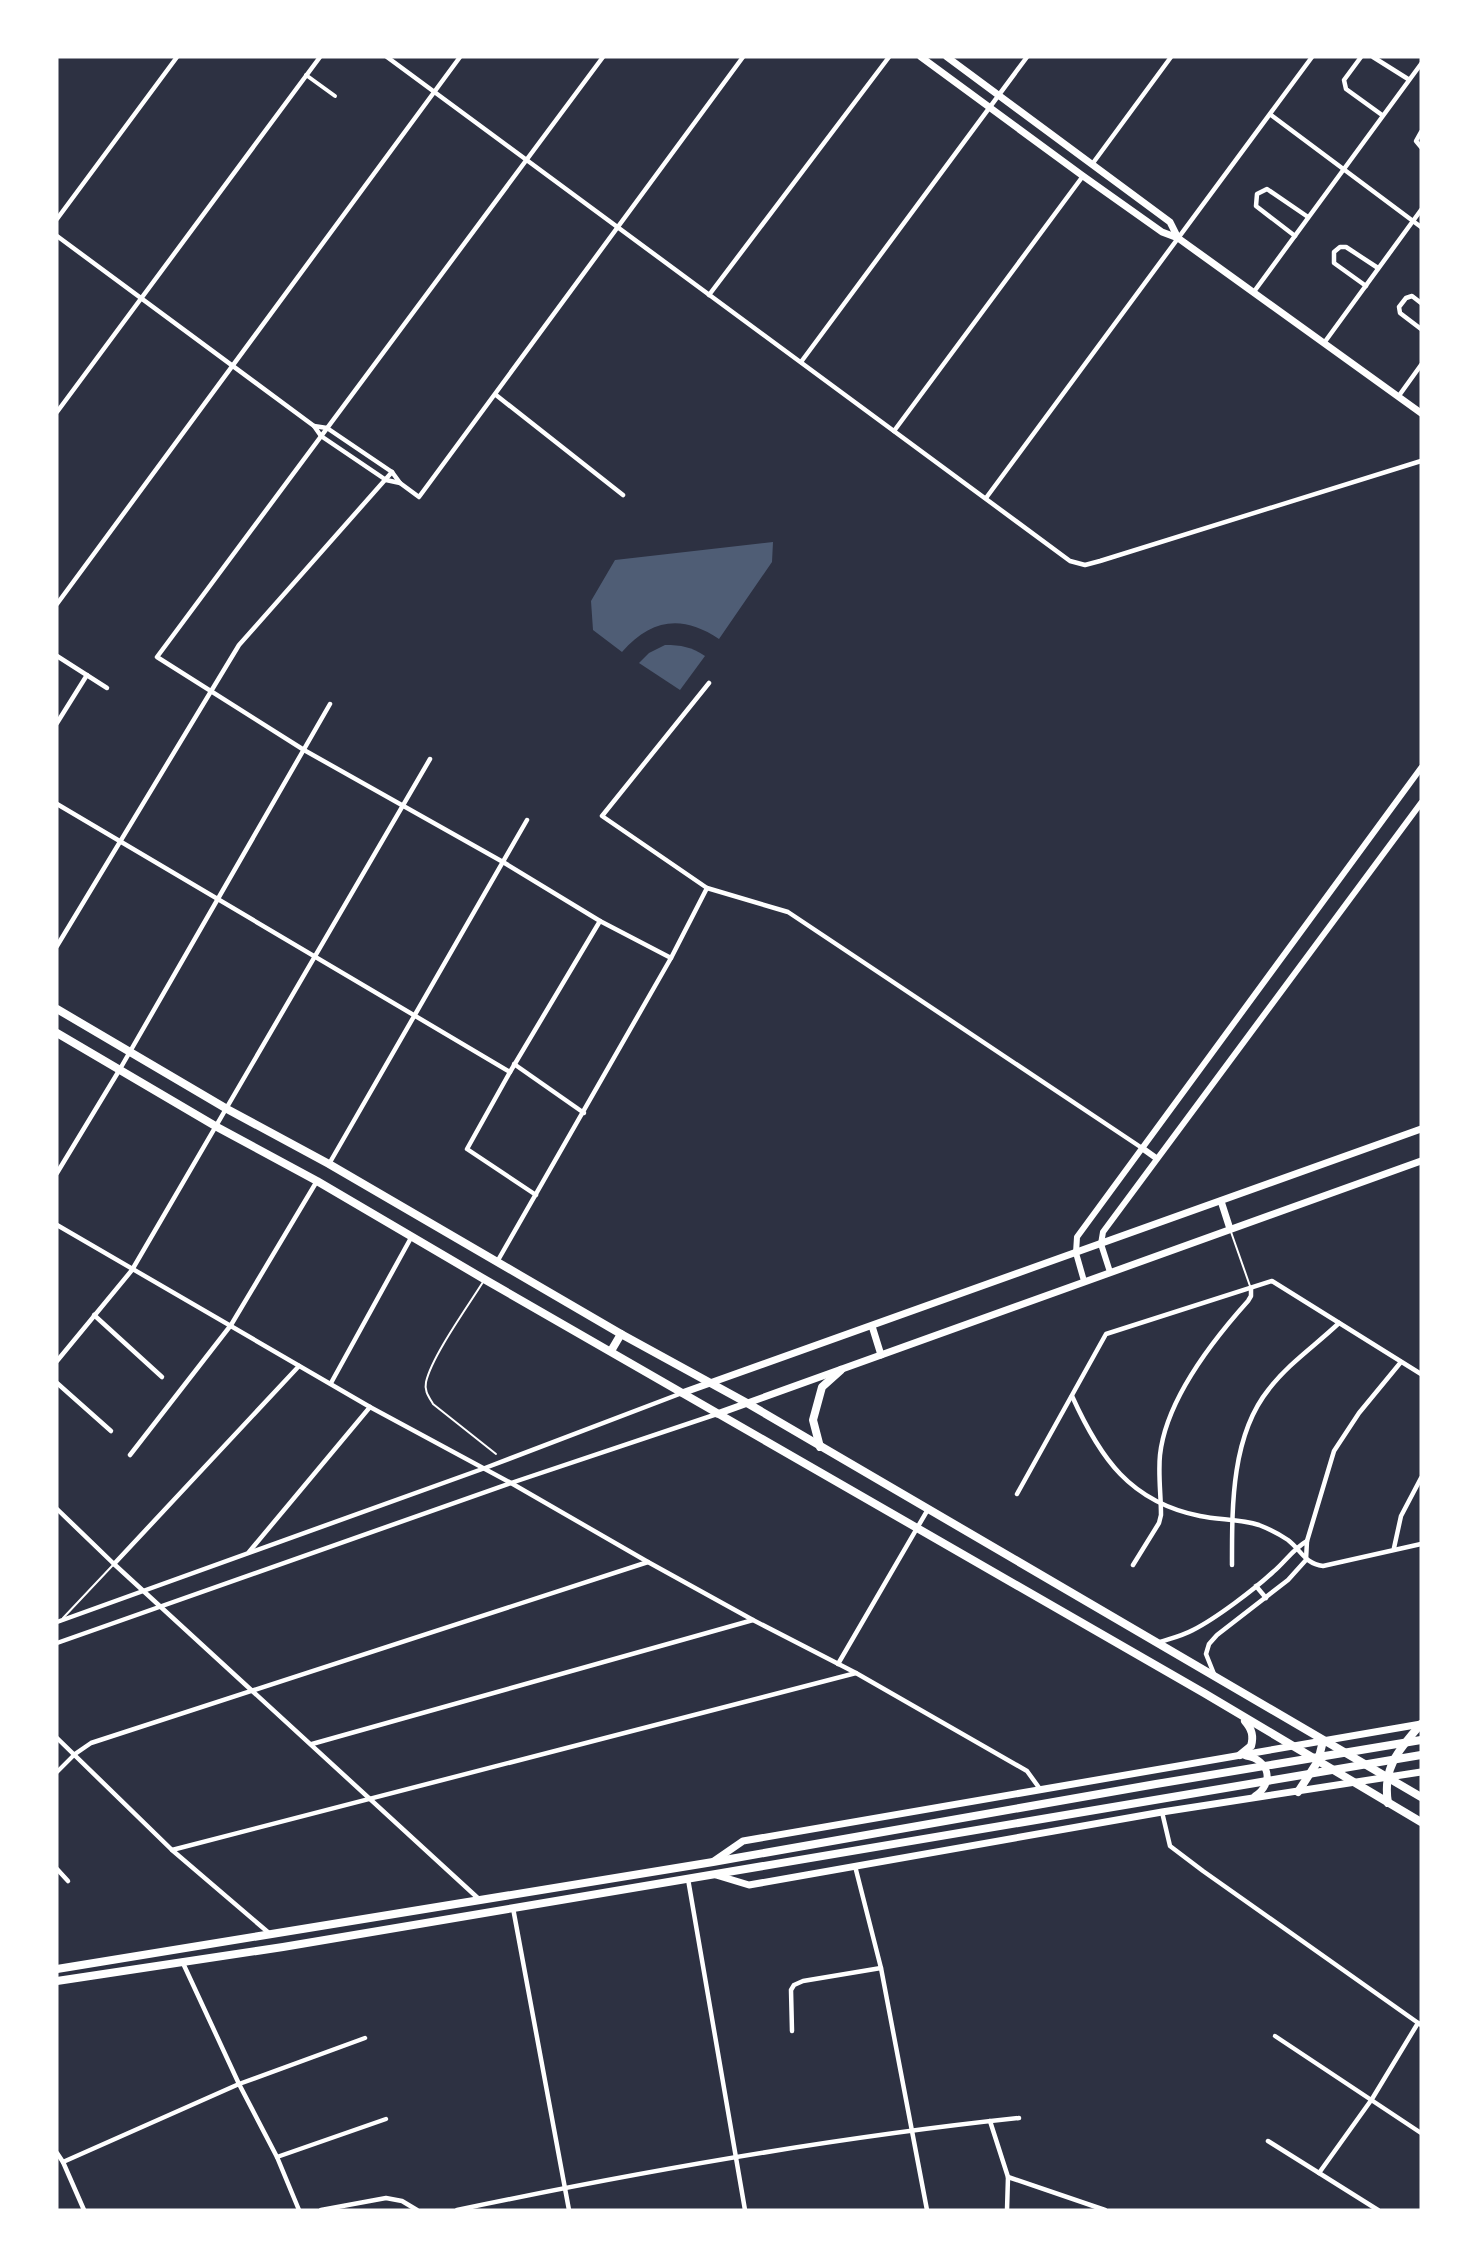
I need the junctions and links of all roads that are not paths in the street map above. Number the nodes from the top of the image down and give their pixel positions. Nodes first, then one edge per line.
1 (177, 57) edge
2 (320, 57) edge
3 (387, 57) edge
4 (460, 57) edge
5 (603, 57) edge
6 (743, 57) edge
7 (889, 57) edge
8 (921, 57) edge
9 (947, 57) edge
10 (1028, 57) edge
11 (1171, 57) edge
12 (1312, 57) edge
13 (1361, 57) edge
14 (1373, 57) edge
15 (1421, 64) edge
16 (306, 75) junction
17 (1408, 79) junction
18 (435, 92) junction
19 (335, 96) dead end
20 (999, 96) junction
21 (990, 107) junction
22 (1271, 115) junction
23 (1382, 115) junction
24 (1421, 132) edge
25 (1421, 147) edge
26 (527, 160) junction
27 (1092, 163) junction
28 (1343, 170) junction
29 (1083, 176) junction
30 (1421, 210) edge
31 (1308, 217) junction
32 (57, 219) edge
33 (1413, 221) junction
34 (618, 227) junction
35 (1421, 227) edge
36 (57, 236) edge
37 (1294, 236) junction
38 (1178, 238) junction
39 (1378, 268) junction
40 (1366, 286) junction
41 (1253, 293) junction
42 (710, 294) junction
43 (141, 298) junction
44 (1421, 303) edge
45 (1421, 329) edge
46 (1324, 344) junction
47 (801, 362) junction
48 (1421, 365) edge
49 (234, 366) junction
50 (496, 395) junction
51 (1398, 397) junction
52 (57, 412) edge
53 (1421, 413) edge
54 (314, 426) junction
55 (327, 428) junction
56 (894, 431) junction
57 (321, 436) junction
58 (1421, 461) edge
59 (392, 472) junction
60 (386, 480) junction
61 (400, 483) junction
62 (623, 495) dead end
63 (986, 498) junction
64 (57, 604) edge
65 (57, 656) edge
66 (87, 675) junction
67 (709, 683) dead end
68 (107, 688) dead end
69 (210, 692) junction
70 (330, 704) dead end
71 (57, 723) edge
72 (304, 750) junction
73 (430, 759) dead end
74 (1421, 768) edge
75 (1421, 803) edge
76 (57, 804) edge
77 (403, 805) junction
78 (1418, 812) edge
79 (527, 820) dead end
80 (120, 842) junction
81 (503, 862) junction
82 (707, 888) junction
83 (218, 899) junction
84 (600, 921) junction
85 (57, 946) edge
86 (315, 957) junction
87 (671, 958) junction
88 (57, 1009) edge
89 (416, 1016) junction
90 (57, 1033) edge
91 (130, 1052) junction
92 (514, 1064) junction
93 (120, 1069) junction
94 (510, 1072) junction
95 (227, 1109) junction
96 (584, 1113) junction
97 (217, 1127) junction
98 (1421, 1129) edge
99 (1143, 1148) junction
100 (1156, 1158) junction
101 (1421, 1161) edge
102 (329, 1164) junction
103 (57, 1173) edge
104 (317, 1180) junction
105 (536, 1195) junction
106 (1221, 1201) junction
107 (57, 1225) edge
108 (1230, 1229) junction
109 (412, 1236) junction
110 (1101, 1244) junction
111 (1076, 1253) junction
112 (497, 1262) junction
113 (132, 1269) junction
114 (1110, 1272) junction
115 (484, 1279) junction
116 (1084, 1281) junction
117 (1251, 1288) junction
118 (94, 1315) junction
119 (1339, 1323) junction
120 (231, 1325) junction
121 (872, 1326) junction
122 (621, 1334) junction
123 (611, 1351) junction
124 (880, 1355) junction
125 (57, 1360) edge
126 (1401, 1362) junction
127 (299, 1366) junction
128 (841, 1370) junction
129 (1421, 1374) edge
130 (162, 1377) dead end
131 (57, 1383) edge
132 (330, 1383) junction
133 (708, 1384) junction
134 (682, 1393) junction
135 (1072, 1396) junction
136 (747, 1403) junction
137 (370, 1407) junction
138 (717, 1414) junction
139 (111, 1431) dead end
140 (820, 1448) junction
141 (496, 1454) dead end
142 (130, 1455) dead end
143 (485, 1468) junction
144 (1421, 1478) edge
145 (512, 1482) junction
146 (1017, 1494) dead end
147 (1161, 1505) junction
148 (57, 1509) edge
149 (927, 1511) junction
150 (1232, 1521) junction
151 (917, 1528) junction
152 (1307, 1541) junction
153 (1421, 1544) edge
154 (1296, 1547) junction
155 (1394, 1548) junction
156 (248, 1553) junction
157 (1306, 1560) junction
158 (648, 1562) junction
159 (1283, 1563) junction
160 (114, 1564) junction
161 (1133, 1565) dead end
162 (1232, 1565) dead end
163 (1294, 1574) junction
164 (1256, 1586) junction
165 (143, 1591) junction
166 (1266, 1598) junction
167 (160, 1607) junction
168 (753, 1620) junction
169 (59, 1621) edge
170 (1155, 1643) junction
171 (57, 1644) edge
172 (838, 1664) junction
173 (856, 1673) junction
174 (1216, 1679) junction
175 (252, 1689) junction
176 (1240, 1715) junction
177 (1421, 1724) edge
178 (57, 1738) edge
179 (1421, 1740) edge
180 (1323, 1741) junction
181 (312, 1744) junction
182 (1293, 1746) junction
183 (75, 1754) junction
184 (1240, 1755) junction
185 (1421, 1755) edge
186 (1318, 1761) junction
187 (57, 1772) edge
188 (1421, 1772) edge
189 (1387, 1778) junction
190 (1353, 1783) junction
191 (1040, 1789) junction
192 (1298, 1792) junction
193 (1421, 1797) edge
194 (371, 1800) junction
195 (1244, 1800) junction
196 (1388, 1803) junction
197 (1162, 1812) junction
198 (1421, 1822) edge
199 (172, 1851) junction
200 (713, 1862) junction
201 (855, 1866) junction
202 (57, 1869) edge
203 (716, 1875) junction
204 (688, 1879) junction
205 (68, 1881) dead end
206 (480, 1900) junction
207 (513, 1908) junction
208 (269, 1933) junction
209 (182, 1961) junction
210 (881, 1968) junction
211 (57, 1969) edge
212 (57, 1981) edge
213 (1420, 2024) edge
214 (792, 2031) dead end
215 (1275, 2036) dead end
216 (364, 2038) dead end
217 (239, 2084) junction
218 (1372, 2099) junction
219 (1019, 2118) dead end
220 (386, 2119) dead end
221 (990, 2121) junction
222 (911, 2130) junction
223 (1421, 2133) edge
224 (1268, 2141) dead end
225 (57, 2153) edge
226 (277, 2157) junction
227 (735, 2157) junction
228 (63, 2162) junction
229 (1319, 2173) junction
230 (1008, 2177) junction
231 (566, 2187) junction
232 (84, 2210) edge
233 (299, 2210) edge
234 (321, 2210) edge
235 (417, 2210) edge
236 (457, 2210) edge
237 (569, 2210) edge
238 (745, 2210) edge
239 (927, 2210) edge
240 (1007, 2210) edge
241 (1105, 2210) edge
242 (1378, 2210) edge

1 - 32 street
2 - 16 street
3 - 18 street
4 - 18 street
5 - 26 street
6 - 34 street
7 - 42 street
8 - 21 main road
9 - 20 main road
10 - 20 street
11 - 27 street
12 - 22 street
13 - 23 street
14 - 17 street
15 - 17 street
16 - 19 street
16 - 43 street
17 - 23 street
18 - 26 street
18 - 49 street
20 - 21 street
20 - 27 main road
21 - 29 main road
21 - 47 street
22 - 28 street
22 - 38 street
23 - 28 street
24 - 25 street
26 - 34 street
26 - 55 street
27 - 38 main road
28 - 31 street
28 - 33 street
29 - 38 main road
29 - 56 street
30 - 33 street
31 - 37 street
31 - 37 street
33 - 35 street
33 - 39 street
34 - 42 street
34 - 50 street
36 - 43 street
37 - 41 street
38 - 41 main road
38 - 63 street
39 - 40 street
39 - 40 street
40 - 46 street
41 - 46 main road
42 - 47 street
43 - 49 street
43 - 52 street
44 - 45 street
46 - 51 main road
47 - 56 street
48 - 51 street
49 - 54 street
49 - 64 street
50 - 61 street
50 - 62 street
51 - 53 main road
54 - 55 street
54 - 57 street
55 - 57 street
55 - 59 street
56 - 63 street
57 - 60 street
57 - 69 street
58 - 63 street
59 - 60 street
59 - 61 street
60 - 61 street
60 - 69 street
65 - 66 street
66 - 68 street
66 - 71 street
67 - 82 street
69 - 72 street
69 - 80 street
70 - 72 street
72 - 77 street
72 - 83 street
73 - 77 street
74 - 99 street
75 - 78 street
76 - 80 street
77 - 81 street
77 - 86 street
78 - 100 street
79 - 81 street
80 - 83 street
80 - 85 street
81 - 84 street
81 - 89 street
82 - 87 street
82 - 99 street
83 - 86 street
83 - 91 street
84 - 87 street
84 - 92 street
86 - 89 street
86 - 95 street
87 - 96 street
88 - 91 main road
89 - 94 street
89 - 102 street
90 - 93 main road
91 - 93 street
91 - 95 main road
92 - 94 street
92 - 96 street
93 - 97 main road
93 - 103 street
94 - 105 street
95 - 97 street
95 - 102 main road
96 - 105 street
97 - 104 main road
97 - 113 street
98 - 106 main road
99 - 100 street
99 - 111 street
100 - 110 street
101 - 108 main road
102 - 112 main road
104 - 109 main road
104 - 120 street
105 - 112 street
106 - 108 main road
106 - 110 main road
107 - 113 street
108 - 114 main road
108 - 117 lane
109 - 115 main road
109 - 132 street
110 - 111 main road
110 - 114 street
111 - 116 street
111 - 121 main road
112 - 122 main road
113 - 118 street
113 - 120 street
114 - 116 main road
115 - 123 main road
115 - 141 lane
116 - 124 main road
117 - 119 street
117 - 135 street
117 - 147 street
118 - 125 street
118 - 130 street
119 - 126 street
119 - 150 street
120 - 127 street
120 - 142 street
121 - 124 main road
121 - 133 main road
122 - 123 main road
122 - 133 main road
123 - 134 main road
124 - 128 main road
126 - 129 street
126 - 152 street
127 - 132 street
127 - 160 street
128 - 136 main road
128 - 140 main road
131 - 139 street
132 - 137 street
133 - 134 main road
133 - 136 main road
134 - 138 main road
134 - 143 street
135 - 146 street
135 - 147 street
136 - 138 main road
136 - 140 main road
137 - 143 street
137 - 156 street
138 - 145 street
138 - 151 main road
140 - 149 main road
143 - 145 street
143 - 156 street
144 - 155 street
145 - 158 street
145 - 167 street
147 - 150 street
147 - 161 street
148 - 160 street
149 - 151 street
149 - 170 main road
150 - 154 street
150 - 162 street
151 - 172 street
151 - 176 main road
152 - 154 street
152 - 157 street
153 - 155 street
154 - 157 street
154 - 159 street
155 - 157 street
156 - 165 street
157 - 163 street
158 - 168 street
158 - 175 street
159 - 163 street
159 - 164 street
160 - 165 street
160 - 169 lane
163 - 166 street
164 - 166 street
164 - 170 street
165 - 167 street
165 - 169 street
166 - 174 street
167 - 171 street
167 - 175 street
168 - 172 street
168 - 181 street
170 - 174 main road
172 - 173 street
173 - 191 street
173 - 194 street
174 - 180 main road
175 - 181 street
175 - 183 street
176 - 182 main road
176 - 184 main road
177 - 180 main road
177 - 189 main road
178 - 183 street
179 - 200 main road
180 - 182 main road
180 - 186 main road
180 - 189 main road
181 - 194 street
182 - 184 main road
182 - 186 main road
183 - 187 street
183 - 199 street
184 - 191 main road
184 - 195 main road
185 - 203 main road
186 - 190 main road
186 - 192 main road
188 - 189 main road
189 - 190 main road
189 - 193 main road
189 - 196 main road
190 - 192 main road
190 - 196 main road
191 - 200 main road
192 - 195 main road
194 - 199 street
194 - 206 street
195 - 197 main road
196 - 198 main road
197 - 201 main road
197 - 213 street
199 - 208 street
200 - 206 main road
201 - 203 main road
201 - 210 street
202 - 205 street
203 - 204 main road
204 - 207 main road
204 - 227 street
206 - 208 main road
207 - 209 main road
207 - 231 street
208 - 211 main road
209 - 212 main road
209 - 217 street
210 - 214 street
210 - 222 street
213 - 218 street
215 - 218 street
216 - 217 street
217 - 226 street
217 - 228 street
218 - 223 street
218 - 229 street
219 - 221 street
220 - 226 street
221 - 222 street
221 - 230 street
222 - 227 street
222 - 239 street
224 - 229 street
225 - 228 street
226 - 233 street
227 - 231 street
227 - 238 street
228 - 232 street
229 - 242 street
230 - 240 street
230 - 241 street
231 - 236 street
231 - 237 street
234 - 235 street

